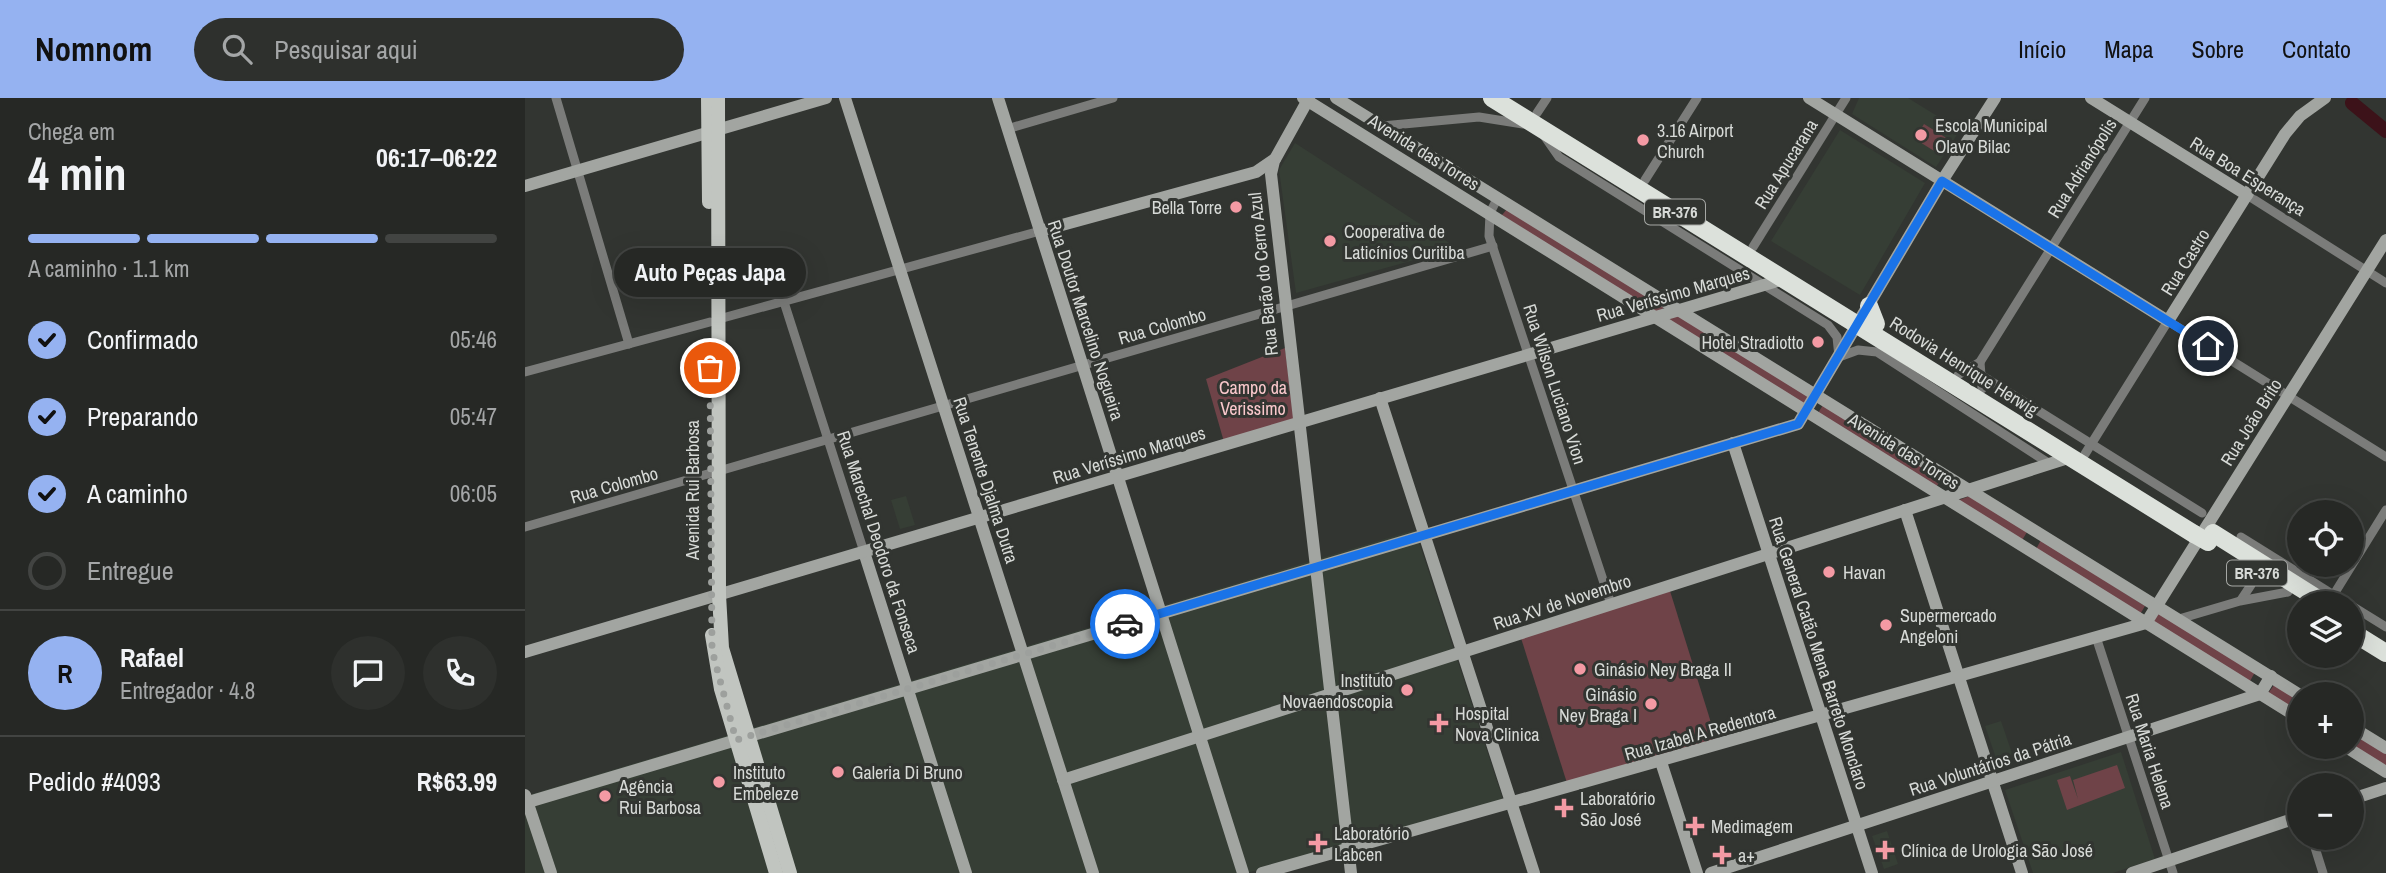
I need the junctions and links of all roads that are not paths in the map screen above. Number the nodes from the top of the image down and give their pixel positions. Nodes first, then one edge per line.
1 (556, 98) edge
2 (708, 98) edge
3 (719, 98) edge
4 (826, 98) edge
5 (845, 98) edge
6 (997, 98) edge
7 (1113, 98) edge
8 (1336, 98) edge
9 (1492, 98) edge
10 (1513, 98) edge
11 (1697, 98) edge
12 (1809, 98) edge
13 (1846, 98) edge
14 (1995, 98) edge
15 (2091, 98) edge
16 (2144, 98) edge
17 (1306, 99) edge
18 (2319, 99) edge
19 (1541, 113) edge
20 (1836, 115) junction
21 (2130, 122) junction
22 (1382, 126) junction
23 (1007, 129) junction
24 (713, 131) junction
25 (1275, 159) junction
26 (578, 170) junction
27 (1252, 173) junction
28 (1645, 180) junction
29 (1942, 181) junction
30 (525, 186) edge
31 (1272, 186) junction
32 (2247, 195) junction
33 (1498, 197) junction
34 (1490, 213) junction
35 (1040, 231) junction
36 (2386, 240) edge
37 (1493, 246) junction
38 (1753, 247) junction
39 (2051, 248) junction
40 (900, 270) junction
41 (2367, 271) junction
42 (1784, 279) junction
43 (2386, 283) edge
44 (1764, 285) junction
45 (784, 302) junction
46 (1284, 307) junction
47 (1679, 310) junction
48 (1655, 317) junction
49 (1867, 318) junction
50 (714, 320) junction
51 (2168, 321) junction
52 (629, 344) junction
53 (1891, 345) junction
54 (1529, 354) junction
55 (1839, 357) junction
56 (525, 362) edge
57 (1980, 362) junction
58 (1082, 365) junction
59 (530, 371) edge
60 (1958, 375) junction
61 (1916, 376) junction
62 (1981, 382) junction
63 (1817, 396) junction
64 (2288, 396) junction
65 (1380, 398) junction
66 (944, 405) junction
67 (1808, 412) junction
68 (1297, 423) junction
69 (828, 439) junction
70 (1733, 443) junction
71 (2082, 452) junction
72 (2386, 457) edge
73 (2050, 464) junction
74 (715, 472) junction
75 (1118, 476) junction
76 (1969, 489) junction
77 (1573, 491) junction
78 (1944, 498) junction
79 (1905, 510) junction
80 (2386, 510) edge
81 (979, 517) junction
82 (525, 527) edge
83 (2203, 529) junction
84 (2039, 533) junction
85 (1425, 535) junction
86 (2241, 537) dead end
87 (2029, 550) junction
88 (864, 552) junction
89 (1768, 554) junction
90 (2247, 567) junction
91 (1315, 568) junction
92 (2287, 591) edge
93 (2312, 591) edge
94 (2315, 591) edge
95 (2335, 591) edge
96 (2287, 592) edge
97 (715, 596) junction
98 (2240, 601) junction
99 (1611, 604) junction
100 (2119, 606) junction
101 (2158, 606) junction
102 (1161, 614) junction
103 (2364, 614) edge
104 (2179, 619) junction
105 (2146, 623) junction
106 (2364, 627) edge
107 (2386, 627) edge
108 (2111, 636) junction
109 (2364, 639) edge
110 (2097, 640) junction
111 (2386, 641) edge
112 (525, 652) edge
113 (1462, 652) junction
114 (2386, 653) edge
115 (1023, 654) junction
116 (2271, 676) junction
117 (1959, 678) junction
118 (2287, 686) edge
119 (908, 689) junction
120 (1330, 694) junction
121 (2260, 694) junction
122 (2287, 711) edge
123 (1821, 717) junction
124 (2364, 734) edge
125 (1200, 736) junction
126 (2129, 737) junction
127 (743, 738) junction
128 (2386, 748) edge
129 (2364, 759) edge
130 (1661, 762) junction
131 (2385, 772) edge
132 (1063, 780) junction
133 (1992, 781) junction
134 (2385, 787) edge
135 (2364, 795) edge
136 (526, 800) edge
137 (1512, 803) junction
138 (2287, 822) edge
139 (1856, 825) junction
140 (1348, 849) junction
141 (2316, 850) edge
142 (2171, 867) edge
143 (551, 873) edge
144 (776, 873) edge
145 (790, 873) edge
146 (966, 873) edge
147 (1093, 873) edge
148 (1243, 873) edge
149 (1262, 873) edge
150 (1351, 873) edge
151 (1534, 873) edge
152 (1696, 873) edge
153 (1711, 873) edge
154 (1872, 873) edge
155 (2022, 873) edge
156 (2132, 873) edge
157 (2323, 873) edge

1 - 26 street
2 - 24 main road, Avenida Rui Barbosa
3 - 24 main road, Avenida Rui Barbosa
4 - 24 main road
5 - 40 main road, Rua Tenente Djalma Dutra
6 - 23 main road, Rua Doutor Marcelino Nogueira
7 - 23 street
8 - 22 main road, Avenida das Torres
9 - 19 highway, Rodovia Henrique Herwig / BR-376
10 - 19 highway, Rodovia Henrique Herwig / BR-376
11 - 28 street
12 - 20 main road
13 - 20 street, Rua Apucarana
14 - 29 main road
15 - 21 main road, Rua Boa Esperança
16 - 21 street, Rua Adrianópolis
17 - 25 main road, Rua Barão do Cerro Azul
17 - 34 main road, Avenida das Torres
18 - 32 main road, Rua Castro
19 - 22 street
19 - 28 highway, Rodovia Henrique Herwig / BR-376
19 - 42 highway, Rodovia Henrique Herwig / BR-376
19 - 44 street
20 - 29 main road
20 - 38 street, Rua Apucarana
21 - 32 main road, Rua Boa Esperança
21 - 39 street, Rua Adrianópolis
22 - 33 main road, Avenida das Torres
23 - 35 main road, Rua Doutor Marcelino Nogueira
24 - 26 main road
24 - 50 main road, Avenida Rui Barbosa
25 - 27 main road
25 - 31 main road, Rua Barão do Cerro Azul
26 - 30 main road
26 - 52 street
27 - 31 main road
27 - 35 main road
28 - 38 highway, Rodovia Henrique Herwig / BR-376
29 - 39 main road
29 - 49 main road
31 - 46 main road, Rua Barão do Cerro Azul
32 - 41 street, Rua Boa Esperança
32 - 51 main road, Rua Castro
33 - 34 street, Avenida das Torres
33 - 47 main road, Avenida das Torres
34 - 37 street, Rua Wilson Luciano Vion
34 - 48 main road, Avenida das Torres
35 - 40 street
35 - 58 main road, Rua Doutor Marcelino Nogueira
36 - 41 main road, Rua João Brito
37 - 46 street, Rua Colombo
37 - 54 street, Rua Wilson Luciano Vion
38 - 49 highway, Rodovia Henrique Herwig / BR-376
39 - 51 main road
39 - 57 street, Rua Adrianópolis
40 - 45 street
40 - 66 main road, Rua Tenente Djalma Dutra
41 - 43 street, Rua Boa Esperança
41 - 64 main road, Rua João Brito
42 - 44 main road, Rua Veríssimo Marques
42 - 49 highway, Rodovia Henrique Herwig / BR-376
44 - 47 main road, Rua Veríssimo Marques
44 - 55 street
45 - 50 street
45 - 69 street, Rua Marechal Deodoro da Fonseca
46 - 58 street, Rua Colombo
46 - 68 main road, Rua Barão do Cerro Azul
47 - 48 main road, Rua Veríssimo Marques
47 - 63 main road, Avenida das Torres
48 - 54 main road, Rua Veríssimo Marques
48 - 67 main road, Avenida das Torres
49 - 53 highway, Rodovia Henrique Herwig / BR-376
49 - 55 main road
49 - 60 highway, Rodovia Henrique Herwig / BR-376
50 - 52 street
50 - 74 main road, Avenida Rui Barbosa
51 - 64 street
51 - 71 street, Rua Castro
52 - 59 street
53 - 61 highway
53 - 71 highway, Rodovia Henrique Herwig / BR-376
54 - 65 main road, Rua Veríssimo Marques
54 - 77 street, Rua Wilson Luciano Vion
55 - 61 street
55 - 63 main road
56 - 59 street
57 - 60 street, Rua Adrianópolis
57 - 62 street
58 - 66 street, Rua Colombo
58 - 75 main road, Rua Doutor Marcelino Nogueira
60 - 62 highway, Rodovia Henrique Herwig / BR-376
61 - 73 street
62 - 71 highway, Rodovia Henrique Herwig / BR-376
63 - 67 main road
63 - 76 main road, Avenida das Torres
64 - 72 street
64 - 101 main road, Rua João Brito
65 - 68 main road, Rua Veríssimo Marques
65 - 85 main road
66 - 69 street, Rua Colombo
66 - 81 main road, Rua Tenente Djalma Dutra
67 - 70 main road
67 - 78 main road, Avenida das Torres
68 - 75 main road, Rua Veríssimo Marques
68 - 91 main road, Rua Barão do Cerro Azul
69 - 74 street, Rua Colombo
69 - 88 street, Rua Marechal Deodoro da Fonseca
70 - 77 main road
70 - 89 main road, Rua General Catão Mena Barreto Monclaro
71 - 73 main road, Rua XV de Novembro
71 - 83 highway, Rodovia Henrique Herwig / BR-376
73 - 76 main road, Rua XV de Novembro
74 - 82 street, Rua Colombo
74 - 97 main road, Avenida Rui Barbosa
75 - 81 main road, Rua Veríssimo Marques
75 - 102 main road, Rua Doutor Marcelino Nogueira
76 - 78 main road, Rua XV de Novembro
76 - 84 main road, Avenida das Torres
77 - 85 main road
77 - 99 street, Rua Wilson Luciano Vion
78 - 79 main road, Rua XV de Novembro
78 - 87 main road, Avenida das Torres
79 - 89 main road, Rua XV de Novembro
79 - 117 main road
80 - 95 street
81 - 88 main road, Rua Veríssimo Marques
81 - 115 main road, Rua Tenente Djalma Dutra
83 - 90 highway, Rodovia Henrique Herwig / BR-376
83 - 93 highway, Rodovia Henrique Herwig / BR-376
84 - 87 main road
84 - 101 main road, Avenida das Torres
85 - 91 main road
85 - 113 main road
86 - 94 street
87 - 100 main road, Avenida das Torres
88 - 97 main road, Rua Veríssimo Marques
88 - 119 main road, Rua Marechal Deodoro da Fonseca
89 - 99 main road, Rua XV de Novembro
89 - 123 main road, Rua General Catão Mena Barreto Monclaro
90 - 92 highway, Rodovia Henrique Herwig / BR-376
90 - 98 street
91 - 102 main road
91 - 120 main road, Rua Barão do Cerro Azul
96 - 98 street
97 - 112 main road, Rua Veríssimo Marques
97 - 127 main road, Avenida Rui Barbosa
98 - 104 street
99 - 113 main road, Rua XV de Novembro
100 - 105 main road, Avenida das Torres
100 - 108 main road
101 - 104 main road, Avenida das Torres
101 - 105 main road, Rua João Brito
102 - 115 main road
102 - 125 main road, Rua Doutor Marcelino Nogueira
103 - 107 street
104 - 116 main road, Avenida das Torres
105 - 108 main road, Rua Izabel A Redentora
105 - 121 main road, Avenida das Torres
106 - 111 highway
108 - 110 main road, Rua Izabel A Redentora
109 - 114 highway
110 - 117 main road, Rua Izabel A Redentora
110 - 126 street, Rua Maria Helena
113 - 120 main road, Rua XV de Novembro
113 - 137 main road
115 - 119 main road
115 - 132 main road, Rua Tenente Djalma Dutra
116 - 118 main road, Avenida das Torres
116 - 121 main road
117 - 123 main road, Rua Izabel A Redentora
117 - 133 main road
119 - 127 main road
119 - 146 main road, Rua Marechal Deodoro da Fonseca
120 - 125 main road, Rua XV de Novembro
120 - 140 main road, Rua Barão do Cerro Azul
121 - 122 main road, Avenida das Torres
121 - 126 main road, Rua Voluntários da Pátria
123 - 130 main road, Rua Izabel A Redentora
123 - 139 main road, Rua General Catão Mena Barreto Monclaro
124 - 128 main road
125 - 132 main road, Rua XV de Novembro
125 - 148 main road, Rua Doutor Marcelino Nogueira
126 - 133 main road, Rua Voluntários da Pátria
126 - 142 street, Rua Maria Helena
127 - 136 main road
127 - 144 main road, Avenida Rui Barbosa
127 - 145 main road, Avenida Rui Barbosa
129 - 131 main road
130 - 137 main road, Rua Izabel A Redentora
130 - 152 main road
132 - 147 main road, Rua Tenente Djalma Dutra
133 - 139 main road, Rua Voluntários da Pátria
133 - 155 main road
134 - 135 main road
136 - 143 main road
137 - 140 main road, Rua Izabel A Redentora
137 - 151 main road
138 - 142 main road
139 - 153 main road, Rua Voluntários da Pátria
139 - 154 main road, Rua General Catão Mena Barreto Monclaro
140 - 149 main road, Rua Izabel A Redentora
140 - 150 main road, Rua Barão do Cerro Azul
141 - 157 street
142 - 156 main road

